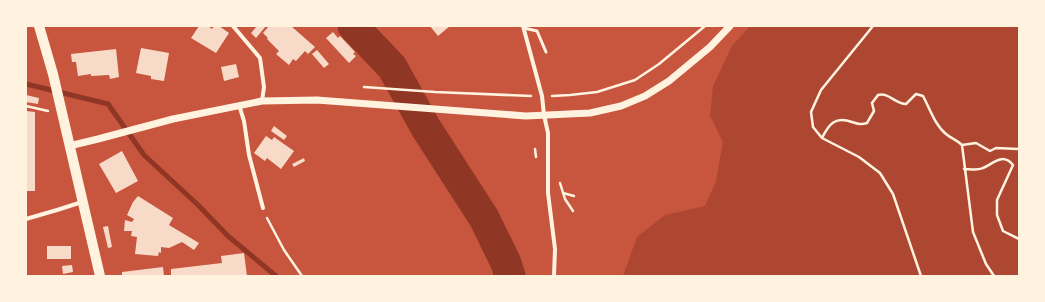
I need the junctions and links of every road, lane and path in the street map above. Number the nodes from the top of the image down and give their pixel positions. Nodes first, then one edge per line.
1 (40, 26) edge
2 (233, 26) edge
3 (705, 26) edge
4 (730, 26) edge
5 (873, 26) edge
6 (523, 27) edge
7 (546, 52) dead end
8 (364, 87) dead end
9 (542, 96) junction
10 (262, 102) junction
11 (26, 106) edge
12 (239, 106) junction
13 (48, 111) dead end
14 (544, 115) junction
15 (822, 138) junction
16 (69, 146) junction
17 (962, 146) junction
18 (1019, 149) edge
19 (964, 169) junction
20 (564, 193) dead end
21 (574, 196) dead end
22 (82, 202) junction
23 (263, 208) joint
24 (26, 219) edge
25 (1019, 240) edge
26 (100, 276) edge
27 (302, 276) edge
28 (554, 276) edge
29 (921, 276) edge
30 (994, 276) edge

1 - 16 main road
2 - 10 street
3 - 9 path
4 - 14 street
5 - 15 path
6 - 7 lane
6 - 9 street
8 - 9 path
9 - 14 street
10 - 12 street
10 - 14 street
11 - 13 path
12 - 16 street
12 - 23 street
14 - 28 street
15 - 17 path
15 - 29 path
16 - 22 main road
17 - 18 path
17 - 19 path
19 - 25 path
19 - 30 path
20 - 21 path
22 - 24 street
22 - 26 main road
23 - 27 path

